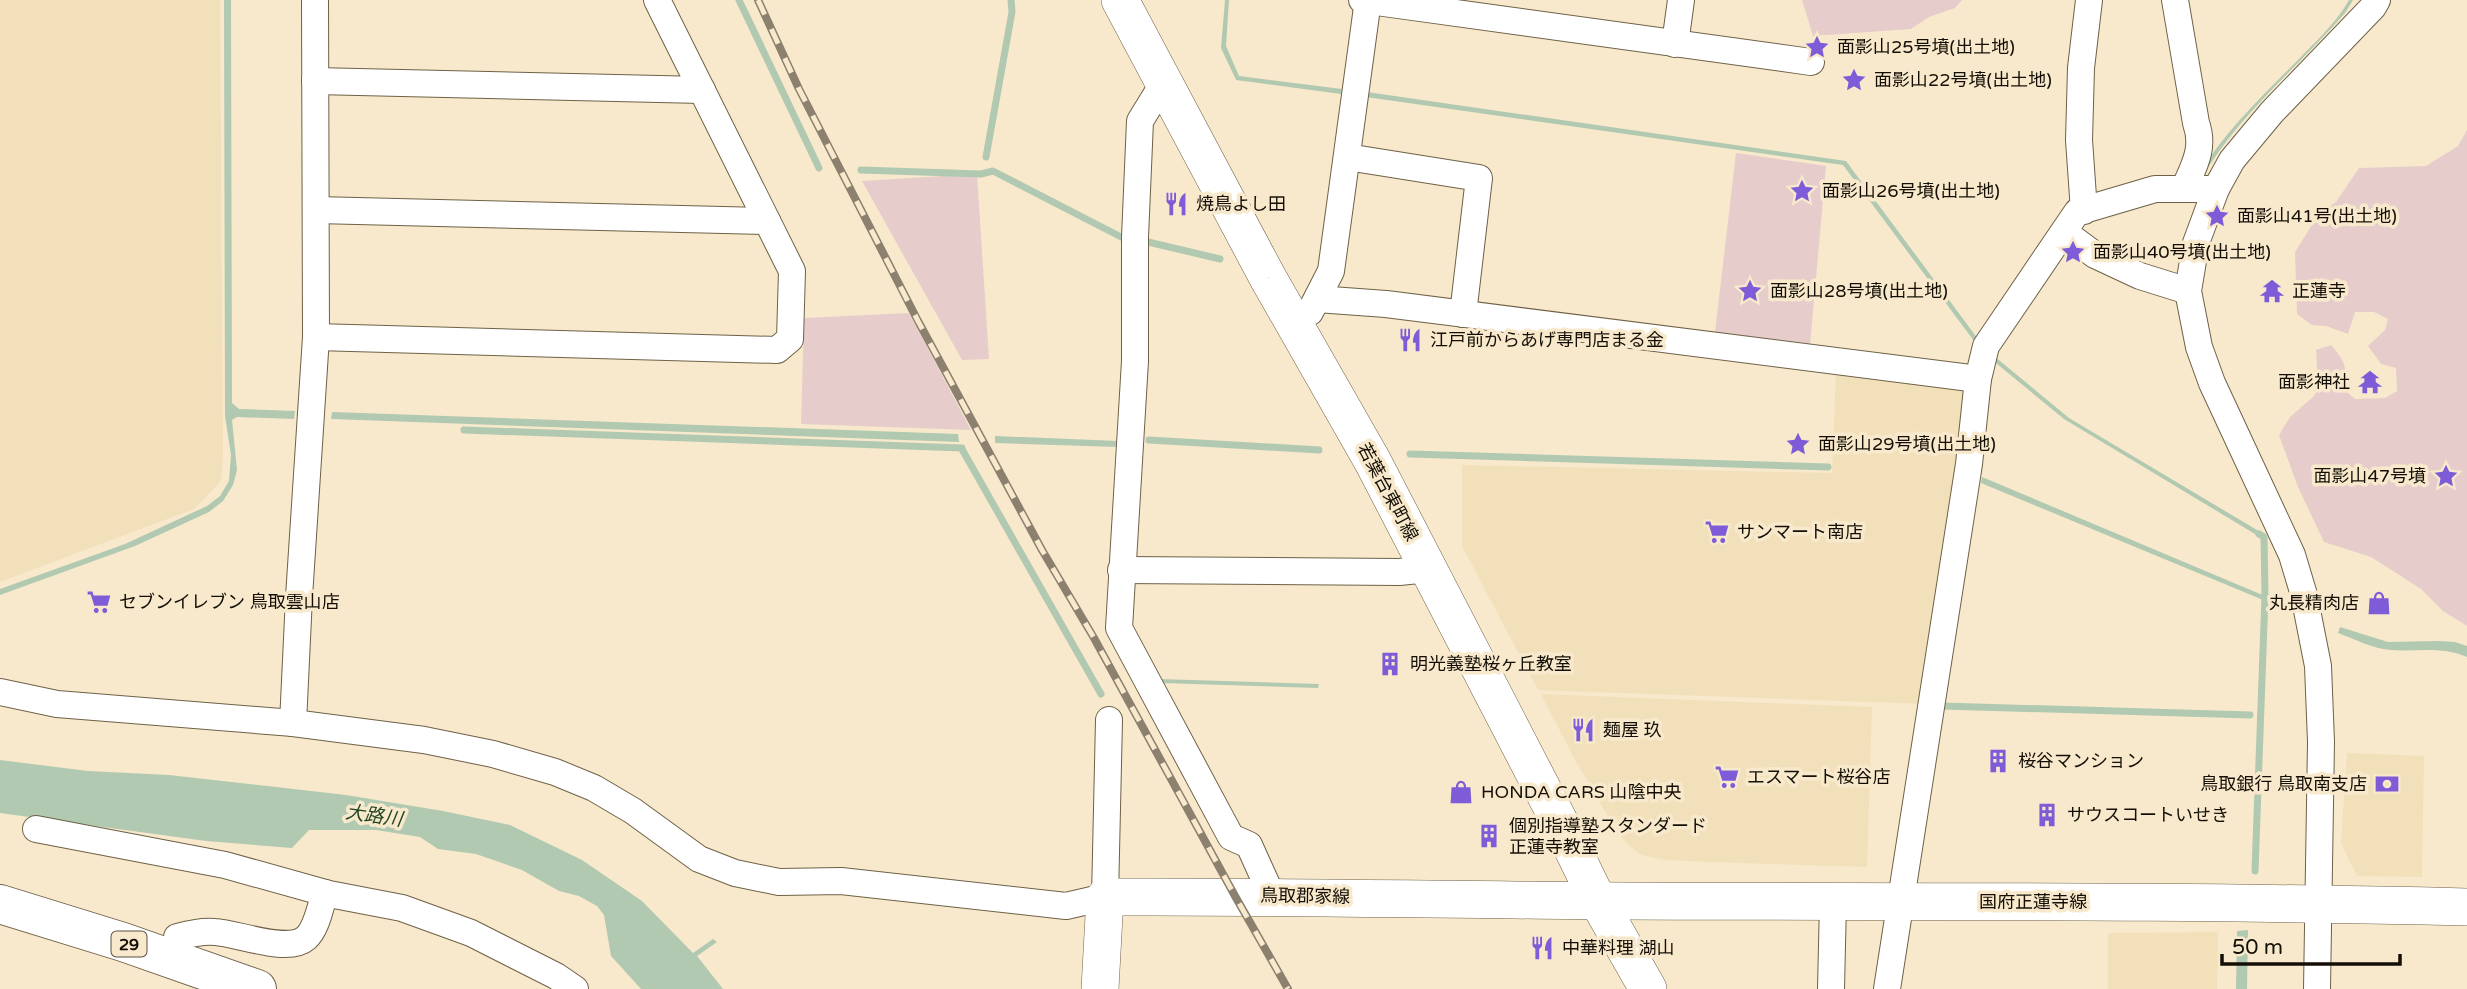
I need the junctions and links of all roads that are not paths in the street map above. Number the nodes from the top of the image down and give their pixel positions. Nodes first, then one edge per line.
1 (315, 0) edge
2 (657, 0) edge
3 (1362, 0) edge
4 (1368, 0) edge
5 (1681, 0) edge
6 (2089, 0) edge
7 (2175, 0) edge
8 (2376, 0) edge
9 (1122, 1) edge
10 (1675, 44) junction
11 (1811, 62) dead end
12 (315, 81) junction
13 (1164, 82) junction
14 (702, 90) junction
15 (1347, 157) junction
16 (2184, 189) junction
17 (2216, 189) junction
18 (316, 210) junction
19 (2084, 211) junction
20 (767, 221) junction
21 (2064, 232) junction
22 (2188, 291) junction
23 (1317, 299) junction
24 (1463, 314) junction
25 (1299, 333) junction
26 (316, 337) junction
27 (1978, 380) junction
28 (1429, 569) junction
29 (1121, 570) junction
30 (0, 692) edge
31 (1109, 720) dead end
32 (293, 723) junction
33 (36, 829) dead end
34 (325, 893) junction
35 (1272, 896) junction
36 (1105, 897) junction
37 (1598, 901) junction
38 (1832, 902) junction
39 (1899, 902) junction
40 (0, 904) edge
41 (2317, 904) junction
42 (2467, 907) edge
43 (0, 933) edge
44 (177, 937) dead end
45 (256, 989) edge
46 (575, 989) edge
47 (1100, 989) edge
48 (1648, 989) edge
49 (1831, 989) edge
50 (1887, 989) edge
51 (2317, 989) edge

1 - 12 street
2 - 14 street
3 - 4 street
4 - 10 street
4 - 15 street
5 - 10 street
6 - 19 street
7 - 16 street
8 - 17 street
9 - 13 main road, 若葉台東町線
10 - 11 street
12 - 14 street
12 - 18 street
13 - 25 main road, 若葉台東町線
13 - 29 street
14 - 20 street
15 - 23 street
15 - 24 street
16 - 17 street
16 - 19 street
17 - 22 street
18 - 20 street
18 - 26 street
19 - 21 street
20 - 26 street
21 - 22 street
21 - 27 street
22 - 41 street
23 - 24 street
23 - 25 street
24 - 27 street
25 - 28 main road, 若葉台東町線
26 - 32 street
27 - 39 street
28 - 29 street
28 - 37 main road, 若葉台東町線
29 - 35 street
30 - 32 street
31 - 36 street
32 - 36 street
33 - 34 street
34 - 44 street
34 - 46 street
35 - 36 main road, 鳥取郡家線
35 - 37 main road, 鳥取郡家線
36 - 47 main road
37 - 38 main road, 国府正蓮寺線
37 - 48 main road, 若葉台東町線
38 - 39 main road, 国府正蓮寺線
38 - 49 street
39 - 41 main road, 国府正蓮寺線
39 - 50 street
40 - 45 highway, 29
41 - 42 main road, 国府正蓮寺線
41 - 51 street
43 - 45 highway, 29

